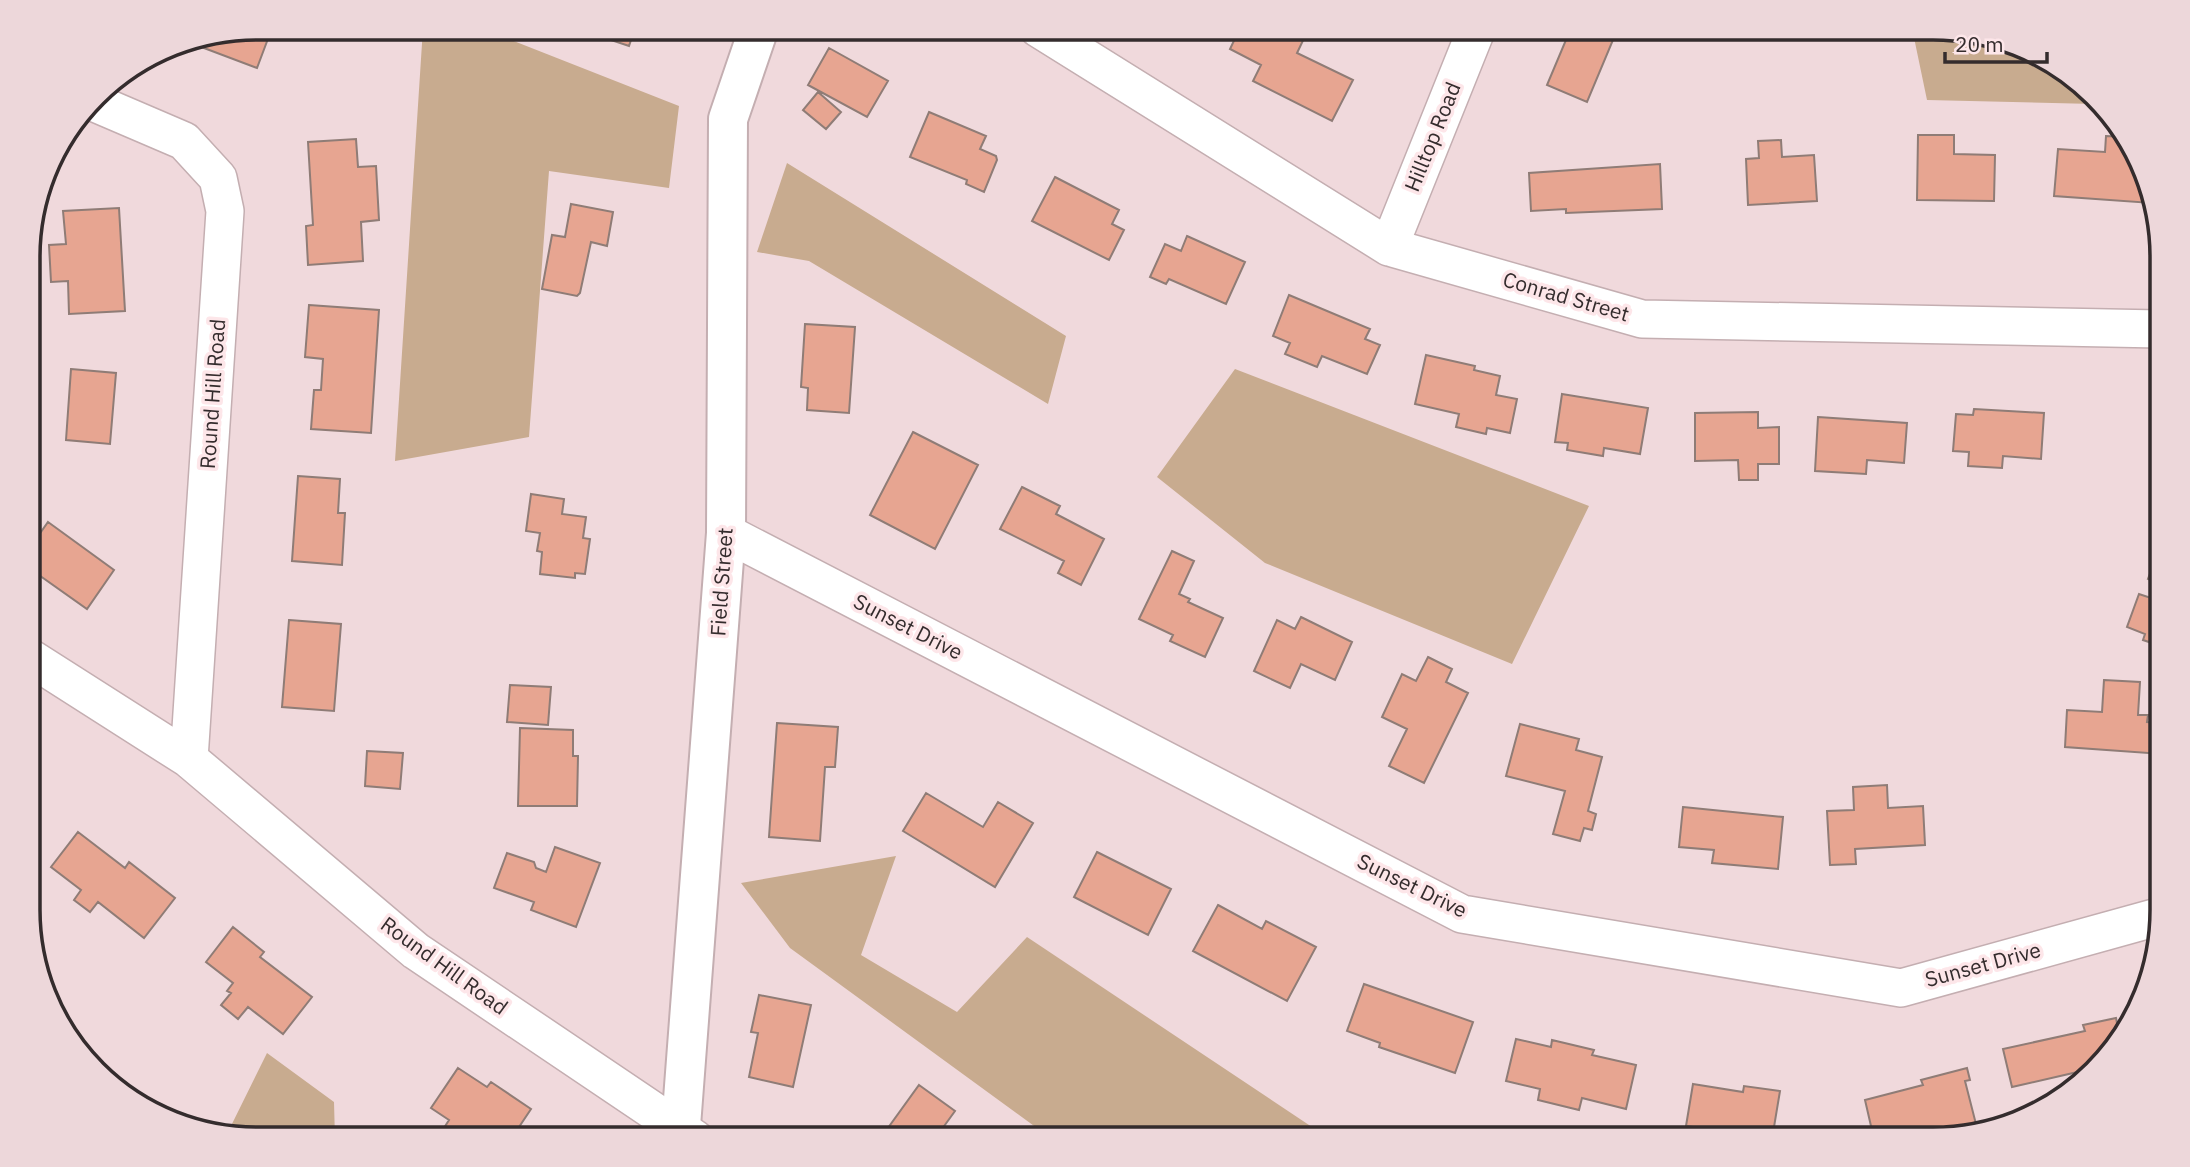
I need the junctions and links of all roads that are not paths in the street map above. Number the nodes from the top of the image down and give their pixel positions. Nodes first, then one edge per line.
1 (1473, 40) edge
2 (755, 41) edge
3 (1058, 41) edge
4 (102, 106) edge
5 (1389, 247) junction
6 (2150, 328) edge
7 (726, 533) junction
8 (40, 664) edge
9 (189, 759) junction
10 (2149, 919) edge
11 (673, 1127) edge
12 (686, 1127) edge

1 - 5 street, Hilltop Road
2 - 7 street, Field Street
3 - 5 street, Conrad Street
4 - 9 street, Round Hill Road
5 - 6 street, Conrad Street
7 - 10 street, Sunset Drive
7 - 12 street, Field Street
8 - 9 street, Round Hill Road
9 - 11 street, Round Hill Road

